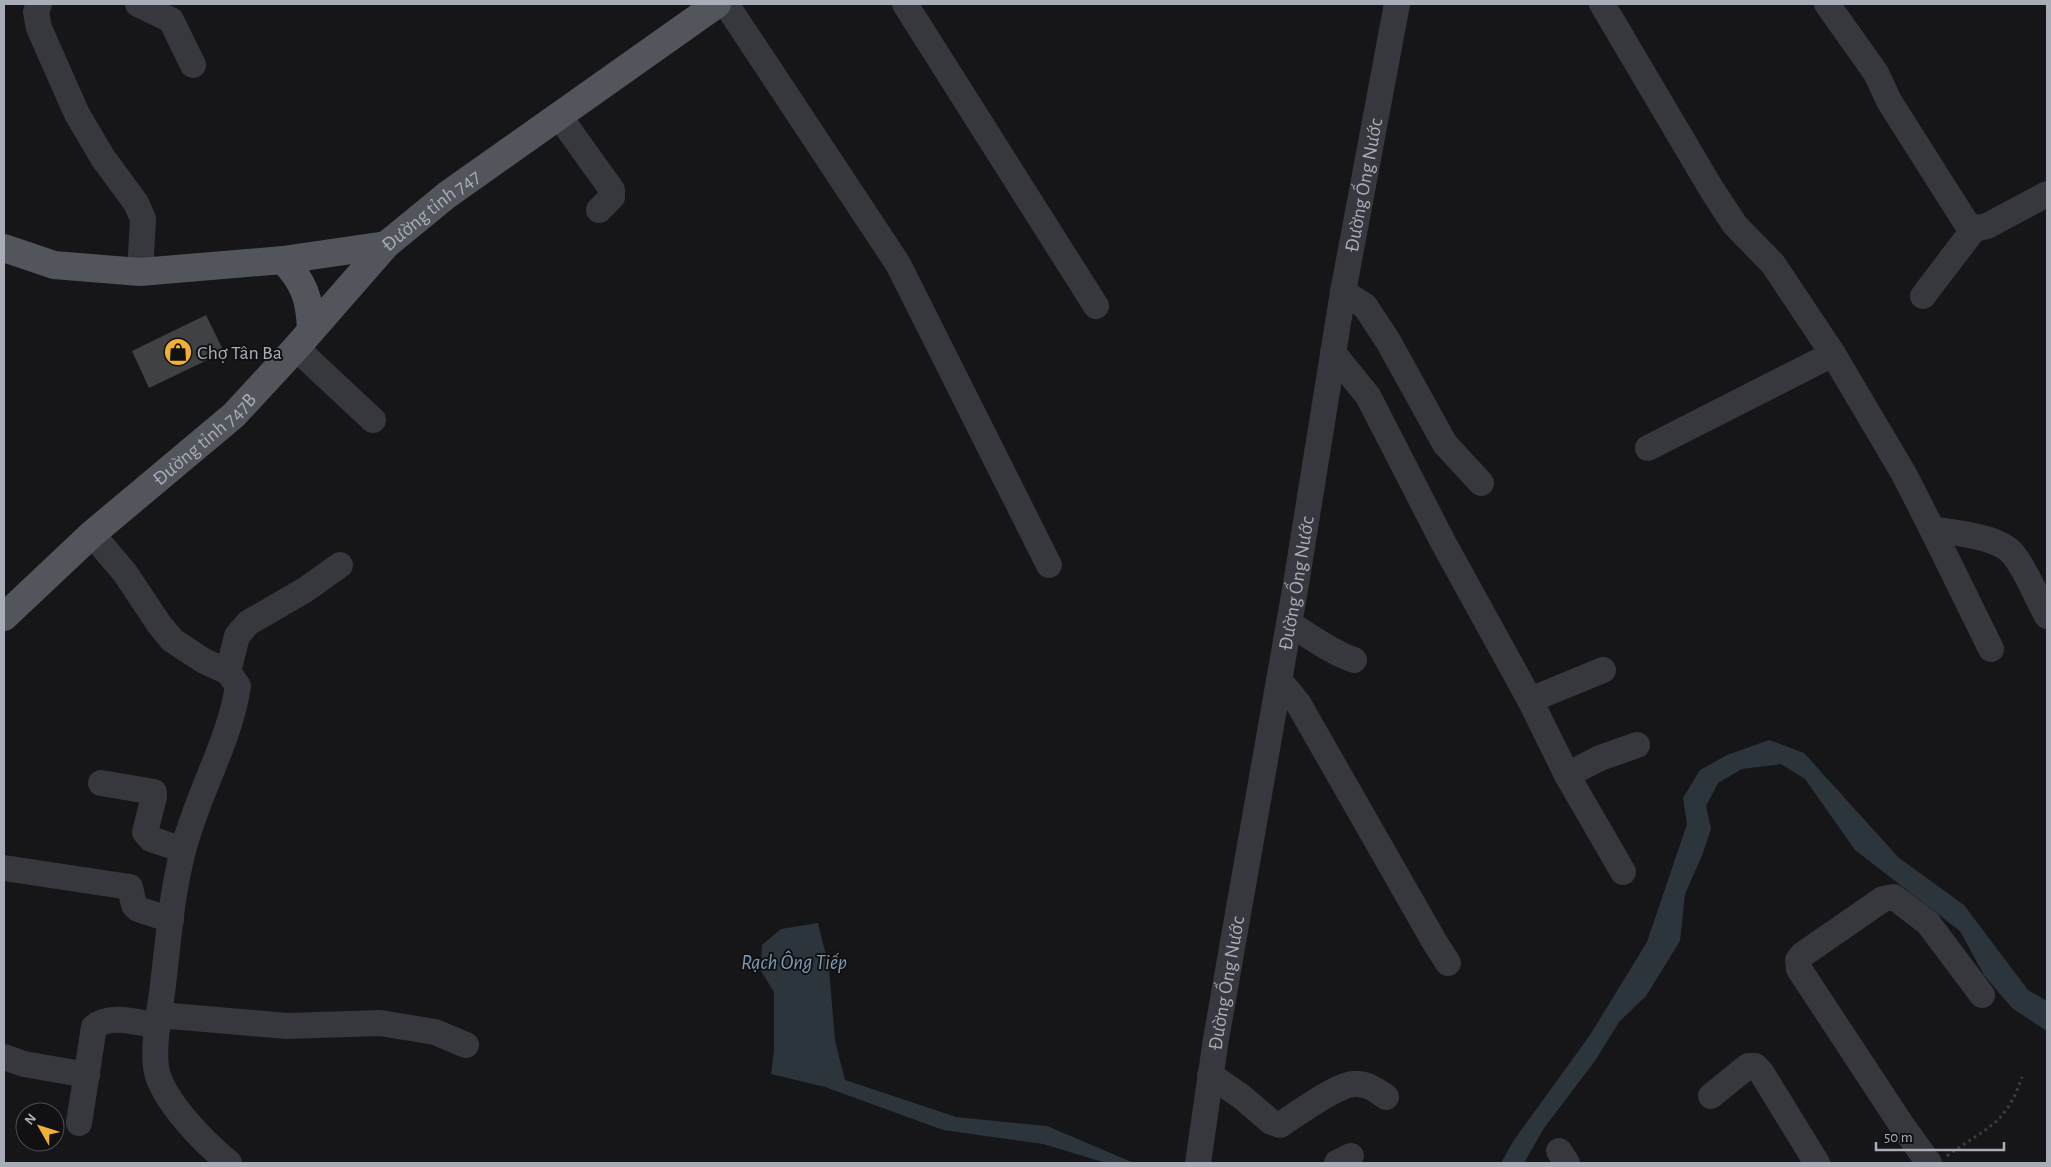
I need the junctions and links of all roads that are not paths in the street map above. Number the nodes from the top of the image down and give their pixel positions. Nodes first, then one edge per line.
1 (39, 4) edge
2 (138, 4) edge
3 (717, 4) edge
4 (726, 4) edge
5 (905, 4) edge
6 (1397, 4) edge
7 (1602, 4) edge
8 (1827, 4) edge
9 (193, 65) dead end
10 (559, 116) junction
11 (2047, 194) edge
12 (599, 210) dead end
13 (1974, 229) junction
14 (386, 245) junction
15 (4, 248) edge
16 (282, 260) junction
17 (140, 272) junction
18 (1343, 292) junction
19 (1923, 296) dead end
20 (1096, 306) dead end
21 (304, 339) junction
22 (1333, 353) junction
23 (1833, 354) junction
24 (373, 420) dead end
25 (1648, 448) dead end
26 (1481, 482) dead end
27 (1932, 529) junction
28 (92, 534) junction
29 (340, 565) dead end
30 (1048, 565) dead end
31 (2047, 616) edge
32 (4, 617) edge
33 (1289, 624) junction
34 (1991, 649) dead end
35 (1354, 660) dead end
36 (1603, 670) dead end
37 (228, 672) junction
38 (1280, 680) junction
39 (1530, 700) junction
40 (1637, 745) dead end
41 (1567, 775) junction
42 (101, 783) dead end
43 (183, 850) junction
44 (4, 868) edge
45 (1623, 872) dead end
46 (171, 920) junction
47 (1448, 963) dead end
48 (1982, 995) dead end
49 (158, 1020) junction
50 (466, 1045) dead end
51 (4, 1057) edge
52 (1210, 1075) junction
53 (87, 1076) junction
54 (1711, 1096) dead end
55 (1386, 1097) dead end
56 (79, 1123) dead end
57 (1937, 1160) edge
58 (229, 1163) edge
59 (1198, 1163) edge
60 (1817, 1163) edge

1 - 17 street
2 - 9 street
3 - 10 main road, Đường tỉnh 747
4 - 30 street
5 - 20 street
6 - 18 street, Đường Ống Nước
7 - 23 street
8 - 13 street
10 - 12 street
10 - 14 main road, Đường tỉnh 747
11 - 13 street
13 - 19 street
14 - 16 main road, Đường tỉnh 747
14 - 21 main road, Đường tỉnh 747B
15 - 17 main road, Đường tỉnh 747
16 - 17 main road, Đường tỉnh 747
16 - 21 main road
18 - 22 street, Đường Ống Nước
18 - 26 street
21 - 24 street
21 - 28 main road, Đường tỉnh 747B
22 - 33 street, Đường Ống Nước
22 - 39 street
23 - 25 street
23 - 27 street
27 - 31 street
27 - 34 street
28 - 32 main road, Đường tỉnh 747B
28 - 37 street
29 - 37 street
33 - 35 street
33 - 38 street, Đường Ống Nước
36 - 39 street
37 - 43 street
38 - 47 street
38 - 52 street, Đường Ống Nước
39 - 41 street
40 - 41 street
41 - 45 street
42 - 43 street
43 - 46 street
44 - 46 street
46 - 49 street
48 - 57 street
49 - 50 street
49 - 53 street
49 - 58 street
51 - 53 street
52 - 55 street
52 - 59 street, Đường Ống Nước
53 - 56 street
54 - 60 street

